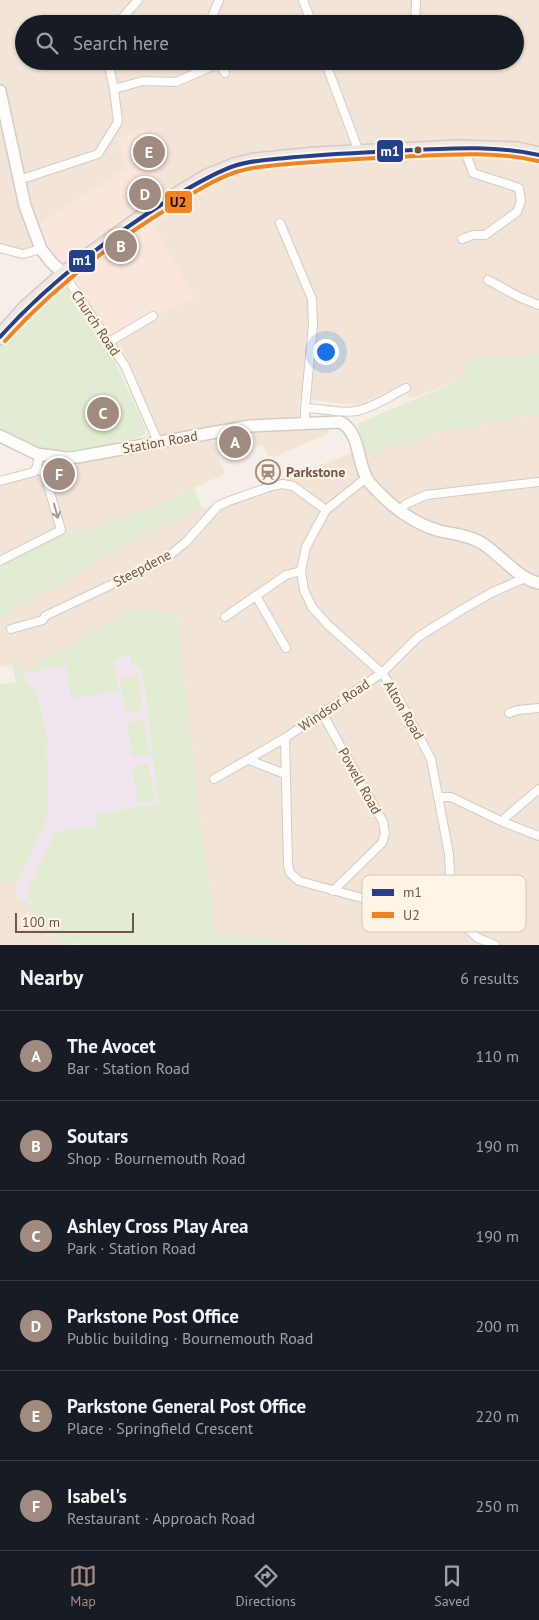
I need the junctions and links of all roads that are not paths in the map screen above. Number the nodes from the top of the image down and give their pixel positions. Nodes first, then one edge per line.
1 (138, 0) edge
2 (219, 0) edge
3 (303, 0) edge
4 (416, 0) edge
5 (125, 15) edge
6 (212, 15) edge
7 (309, 15) edge
8 (415, 15) edge
9 (110, 70) edge
10 (202, 70) edge
11 (223, 70) edge
12 (328, 70) edge
13 (225, 73) dead end
14 (114, 89) junction
15 (0, 91) edge
16 (464, 148) junction
17 (359, 152) junction
18 (539, 154) edge
19 (19, 180) junction
20 (280, 223) dead end
21 (462, 239) dead end
22 (0, 248) edge
23 (41, 249) junction
24 (64, 274) junction
25 (488, 280) dead end
26 (539, 304) edge
27 (153, 316) dead end
28 (0, 337) edge
29 (109, 342) junction
30 (406, 388) dead end
31 (305, 408) junction
32 (305, 424) junction
33 (0, 436) edge
34 (158, 442) junction
35 (40, 454) junction
36 (36, 469) junction
37 (366, 478) junction
38 (0, 481) edge
39 (539, 482) edge
40 (326, 510) junction
41 (399, 511) junction
42 (0, 560) edge
43 (300, 571) junction
44 (526, 578) junction
45 (539, 583) edge
46 (256, 596) junction
47 (226, 617) dead end
48 (11, 629) dead end
49 (286, 648) dead end
50 (382, 672) junction
51 (539, 708) edge
52 (509, 712) dead end
53 (322, 713) junction
54 (284, 738) junction
55 (249, 760) junction
56 (285, 774) junction
57 (214, 779) dead end
58 (539, 789) edge
59 (438, 797) junction
60 (503, 822) junction
61 (539, 836) edge
62 (450, 875) edge
63 (332, 891) junction
64 (362, 898) edge
65 (471, 932) edge
66 (495, 945) edge

1 - 5 street
2 - 6 street
3 - 7 street
4 - 8 street
9 - 14 street
10 - 14 street
11 - 13 street
12 - 17 street
14 - 19 street
15 - 19 street
16 - 17 highway
16 - 18 highway
16 - 21 street
17 - 24 highway
19 - 23 street
20 - 31 street
22 - 23 street
23 - 24 street, Church Road
24 - 28 highway
24 - 29 street, Church Road
25 - 26 street
27 - 29 street
29 - 34 street, Church Road
30 - 31 street
31 - 32 street
32 - 34 street, Station Road
32 - 37 street, Station Road
33 - 35 street, Station Road
34 - 35 street, Station Road
35 - 36 street
36 - 38 street
36 -> 42 street
37 - 40 street, Alton Road
37 - 41 street
39 - 41 street
40 - 43 street, Alton Road
40 - 48 street, Steepdene
41 - 44 street
43 - 46 street
43 - 50 street, Alton Road
44 - 45 street
44 - 50 street, Windsor Road
46 - 47 street
46 - 49 street
50 - 53 street, Windsor Road
50 - 59 street, Alton Road
51 - 52 street
53 - 54 street, Windsor Road
53 - 63 street, Powell Road
54 - 55 street, Windsor Road
54 - 56 street
55 - 56 street
55 - 57 street, Windsor Road
56 - 63 street
58 - 60 street
59 - 60 street
59 - 62 street, Alton Road
60 - 61 street
63 - 64 street
65 - 66 street, Alton Road

